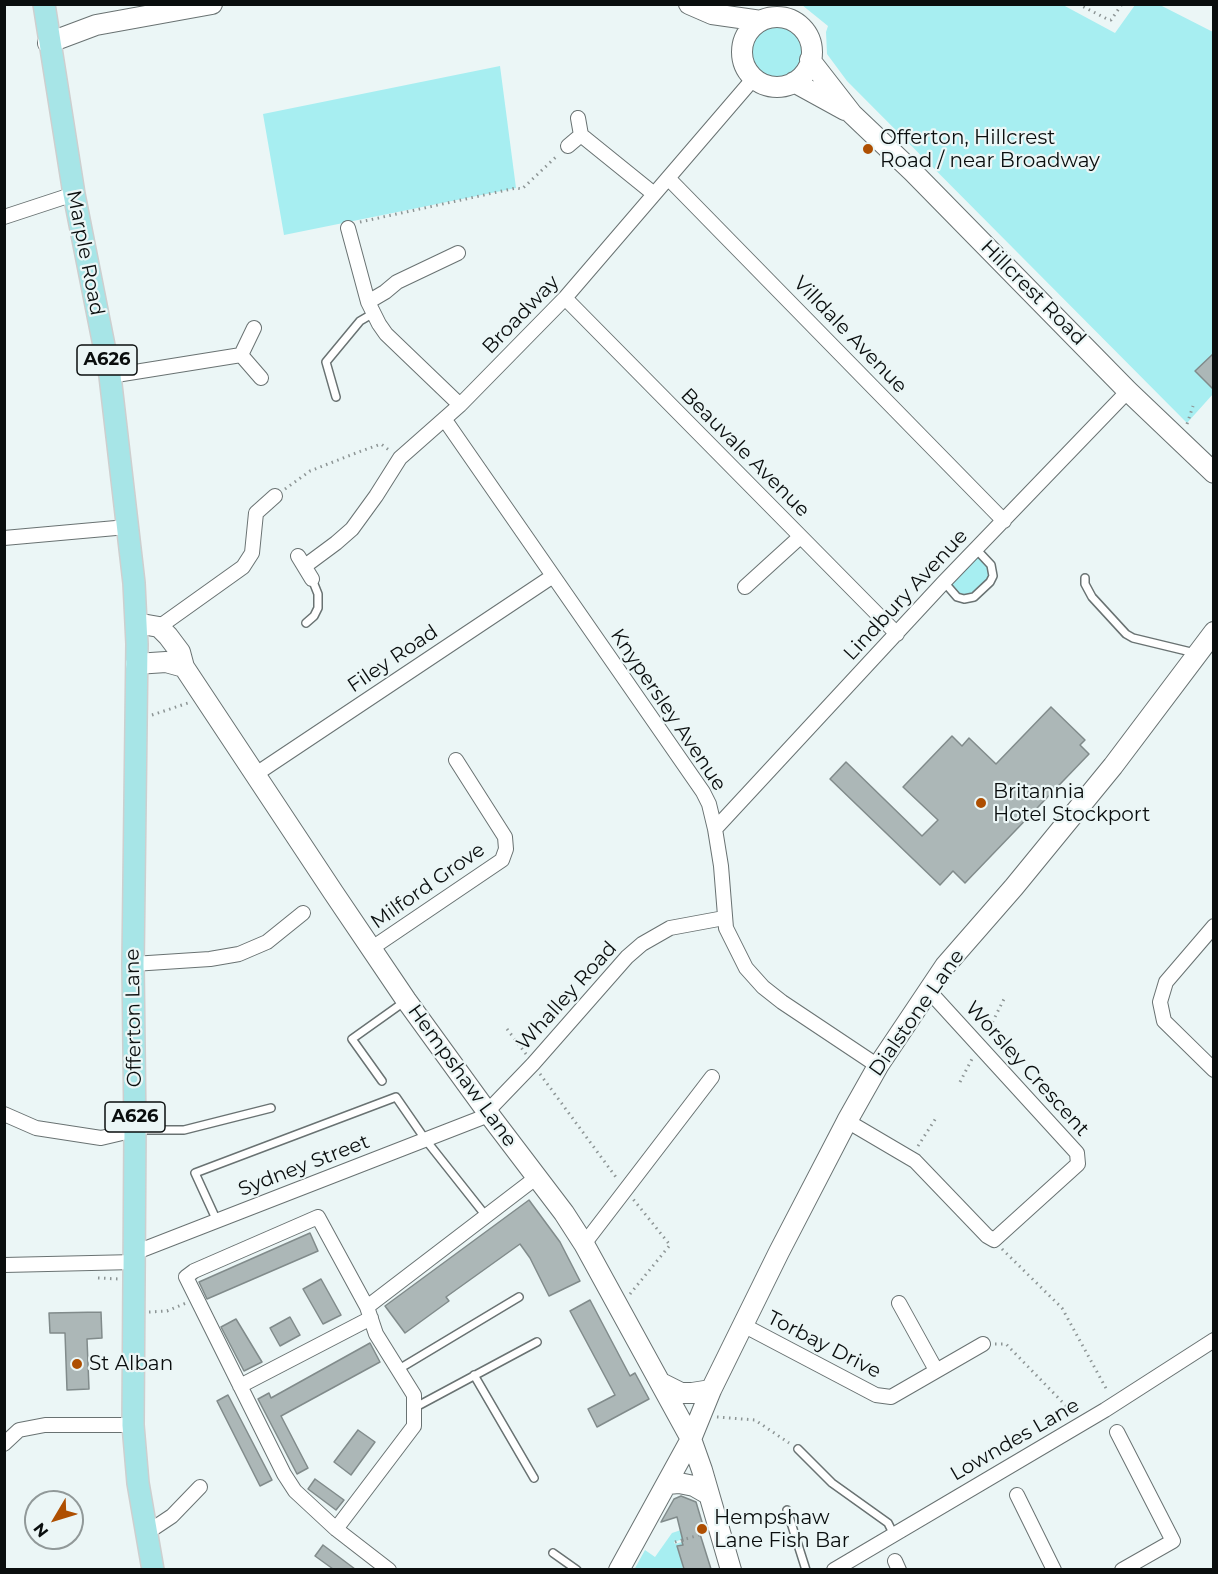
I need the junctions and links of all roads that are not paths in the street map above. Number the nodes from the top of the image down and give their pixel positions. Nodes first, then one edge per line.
1 (212, 4) edge
2 (689, 4) edge
3 (712, 14) junction
4 (773, 14) edge
5 (46, 23) edge
6 (742, 44) junction
7 (810, 60) junction
8 (754, 78) junction
9 (794, 82) junction
10 (852, 114) junction
11 (578, 118) dead end
12 (580, 135) junction
13 (568, 146) road end
14 (668, 178) junction
15 (74, 194) junction
16 (654, 194) junction
17 (4, 217) edge
18 (348, 228) road end
19 (458, 253) dead end
20 (565, 298) junction
21 (370, 308) junction
22 (254, 328) dead end
23 (241, 355) junction
24 (110, 376) junction
25 (261, 378) dead end
26 (1128, 391) junction
27 (336, 397) dead end
28 (460, 405) junction
29 (445, 420) junction
30 (1214, 473) edge
31 (275, 496) road end
32 (1004, 520) junction
33 (128, 527) junction
34 (800, 537) junction
35 (4, 538) edge
36 (976, 549) junction
37 (553, 576) junction
38 (1085, 578) dead end
39 (312, 579) joint
40 (944, 582) junction
41 (745, 587) dead end
42 (136, 623) junction
43 (306, 623) dead end
44 (159, 627) junction
45 (1214, 632) edge
46 (897, 634) junction
47 (136, 654) junction
48 (1198, 654) junction
49 (184, 667) junction
50 (456, 760) dead end
51 (255, 774) junction
52 (715, 829) junction
53 (303, 913) dead end
54 (724, 918) junction
55 (1214, 926) edge
56 (372, 948) junction
57 (133, 964) junction
58 (929, 991) junction
59 (406, 1000) junction
60 (878, 1066) junction
61 (1214, 1070) edge
62 (712, 1077) dead end
63 (382, 1081) dead end
64 (271, 1108) dead end
65 (488, 1113) junction
66 (4, 1114) edge
67 (847, 1121) junction
68 (135, 1130) junction
69 (425, 1139) junction
70 (537, 1177) junction
71 (486, 1216) junction
72 (216, 1221) junction
73 (584, 1244) junction
74 (134, 1257) junction
75 (4, 1265) edge
76 (519, 1297) dead end
77 (899, 1303) dead end
78 (369, 1312) junction
79 (743, 1325) junction
80 (1214, 1340) edge
81 (537, 1342) dead end
82 (983, 1344) road end
83 (399, 1369) junction
84 (936, 1370) junction
85 (474, 1376) junction
86 (661, 1383) junction
87 (240, 1386) junction
88 (711, 1390) junction
89 (414, 1408) junction
90 (133, 1425) junction
91 (1117, 1432) dead end
92 (691, 1439) junction
93 (4, 1444) edge
94 (798, 1449) road end
95 (534, 1478) dead end
96 (667, 1484) junction
97 (200, 1487) dead end
98 (708, 1494) junction
99 (1017, 1495) dead end
100 (787, 1510) dead end
101 (336, 1529) junction
102 (146, 1530) junction
103 (894, 1535) junction
104 (554, 1553) dead end
105 (153, 1569) edge
106 (389, 1569) edge
107 (577, 1569) edge
108 (619, 1569) edge
109 (731, 1569) edge
110 (806, 1569) edge
111 (834, 1569) edge
112 (1053, 1569) edge
113 (1122, 1569) edge

1 - 5 street
2 - 3 street, Hillcrest Road
3 - 4 street, Hillcrest Road
3 - 6 street, Hillcrest Road
4 - 6 street
4 - 7 street, Hillcrest Road
5 - 15 main road, Marple Road / A626
6 - 8 street, Hillcrest Road
7 - 9 street
7 - 10 street, Hillcrest Road
8 - 9 street
8 - 14 street, Broadway
9 - 10 street, Hillcrest Road
10 - 26 street, Hillcrest Road
11 - 12 street
12 - 13 street
12 - 16 street
14 - 16 street, Broadway
14 - 32 street, Villdale Avenue
15 - 17 street
15 - 24 main road, Marple Road / A626
16 - 20 street, Broadway
18 - 21 street
19 - 21 street
20 - 28 street, Broadway
20 - 34 street, Beauvale Avenue
21 - 27 lane
21 - 28 street
22 - 23 street
23 - 24 street
23 - 25 street
24 - 33 main road, Marple Road / A626
26 - 30 street, Hillcrest Road
26 - 32 street, Lindbury Avenue
28 - 29 street, Broadway
29 - 37 street, Knypersley Avenue
29 - 39 street, Broadway
31 - 44 street
32 - 36 street, Lindbury Avenue
33 - 35 street
33 - 42 main road, Marple Road / A626
34 - 41 street
34 - 46 street, Beauvale Avenue
36 - 40 street, Lindbury Avenue
36 - 40 lane
37 - 51 street, Filey Road
37 - 52 street, Knypersley Avenue
38 - 48 lane
39 - 43 lane
40 - 46 street, Lindbury Avenue
42 - 44 street
42 - 47 main road, Marple Road / A626
44 - 49 street, Hempshaw Lane
45 - 48 street, Dialstone Lane
46 - 52 street, Lindbury Avenue
47 - 49 street
47 - 57 main road, Offerton Lane / A626
48 - 58 street, Dialstone Lane
49 - 51 street, Hempshaw Lane
50 - 56 street, Milford Grove
51 - 56 street, Hempshaw Lane
52 - 54 street, Knypersley Avenue
53 - 57 street
54 - 60 street, Knypersley Avenue
54 - 65 street, Whalley Road
55 - 61 street
56 - 59 street, Hempshaw Lane
57 - 68 main road, Offerton Lane / A626
58 - 60 street, Dialstone Lane
58 - 67 street, Worsley Crescent
59 - 63 lane
59 - 65 street, Hempshaw Lane
60 - 67 street, Dialstone Lane
62 - 73 street
64 - 68 lane
65 - 69 street, Sydney Street
65 - 70 street, Hempshaw Lane
66 - 68 street
67 - 79 street, Dialstone Lane
68 - 74 main road, Offerton Lane / A626
69 - 71 lane
69 - 72 street, Sydney Street
69 - 72 lane
70 - 71 street
70 - 73 street, Hempshaw Lane
71 - 78 street
72 - 74 street, Sydney Street
73 - 86 street, Hempshaw Lane
74 - 75 street
74 - 90 main road, Offerton Lane / A626
76 - 83 lane
77 - 84 street
78 - 83 street
78 - 87 street
78 - 87 street
79 - 84 street, Torbay Drive
79 - 88 street, Dialstone Lane
80 - 103 street, Lowndes Lane
81 - 85 lane
82 - 84 street, Torbay Drive
83 - 89 street
85 - 89 lane
85 - 95 lane
86 - 88 street
86 - 92 street, Hempshaw Lane
87 - 101 street
88 - 92 street, Dialstone Lane
89 - 101 street
90 - 93 street
90 - 102 main road, Offerton Lane / A626
91 - 113 street
92 - 96 street, Dialstone Lane
92 - 98 street, Hempshaw Lane
94 - 103 lane
96 - 98 street
96 - 108 street, Dialstone Lane
97 - 102 street
98 - 109 street, Hempshaw Lane
99 - 112 street
100 - 110 lane
101 - 106 street
102 - 105 main road, Offerton Lane / A626
103 - 111 street, Lowndes Lane
104 - 107 lane

